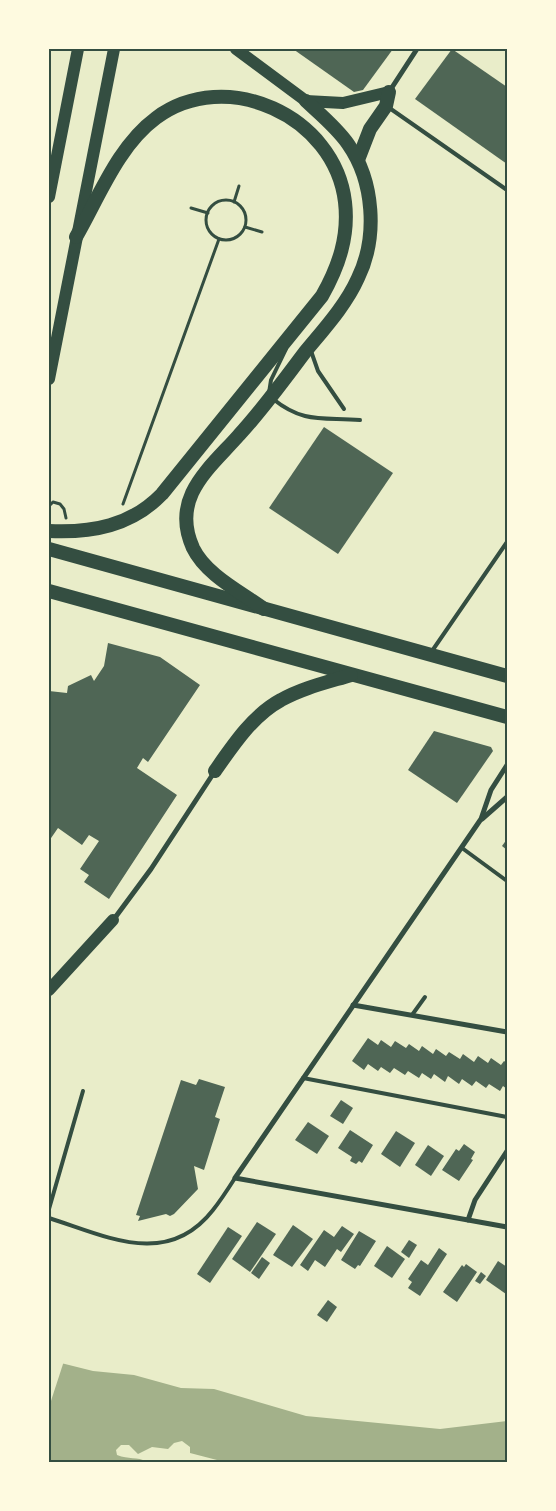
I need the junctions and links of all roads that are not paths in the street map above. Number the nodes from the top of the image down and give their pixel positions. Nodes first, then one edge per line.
1 (78, 49) edge
2 (114, 49) edge
3 (236, 49) edge
4 (417, 49) edge
5 (387, 99) junction
6 (306, 101) junction
7 (358, 160) junction
8 (507, 190) edge
9 (49, 197) edge
10 (76, 237) junction
11 (290, 337) junction
12 (311, 345) junction
13 (49, 379) edge
14 (270, 397) junction
15 (344, 409) dead end
16 (360, 420) dead end
17 (54, 531) edge
18 (507, 542) edge
19 (53, 550) edge
20 (49, 591) edge
21 (264, 609) junction
22 (430, 655) junction
23 (352, 674) junction
24 (507, 676) edge
25 (507, 717) edge
26 (507, 765) edge
27 (215, 771) joint
28 (507, 797) edge
29 (481, 819) junction
30 (462, 848) junction
31 (507, 881) edge
32 (113, 920) joint
33 (49, 990) edge
34 (424, 997) dead end
35 (353, 1005) junction
36 (412, 1015) junction
37 (507, 1032) edge
38 (303, 1078) junction
39 (84, 1091) dead end
40 (507, 1117) edge
41 (507, 1151) edge
42 (235, 1178) junction
43 (49, 1209) edge
44 (49, 1218) edge
45 (468, 1220) junction
46 (507, 1227) edge

1 - 9 main road
2 - 10 main road
3 - 6 main road
4 - 5 street
5 - 6 main road
5 - 7 highway
5 - 8 lane
6 - 7 highway
7 - 12 highway
10 - 11 highway
10 - 13 main road
11 - 14 lane
11 - 17 highway
12 - 14 highway
12 - 15 lane
14 - 16 lane
14 - 21 highway
18 - 22 lane
19 - 21 highway
20 - 23 highway
21 - 22 highway
22 - 24 highway
23 - 25 highway
23 - 27 highway
26 - 29 street
27 - 32 street
28 - 29 street
29 - 30 street
30 - 31 lane
30 - 35 street
32 - 33 main road
34 - 36 lane
35 - 36 street
35 - 38 street
36 - 37 street
38 - 40 lane
38 - 42 street
39 - 43 lane
41 - 45 street
42 - 44 lane
42 - 45 street
45 - 46 street

